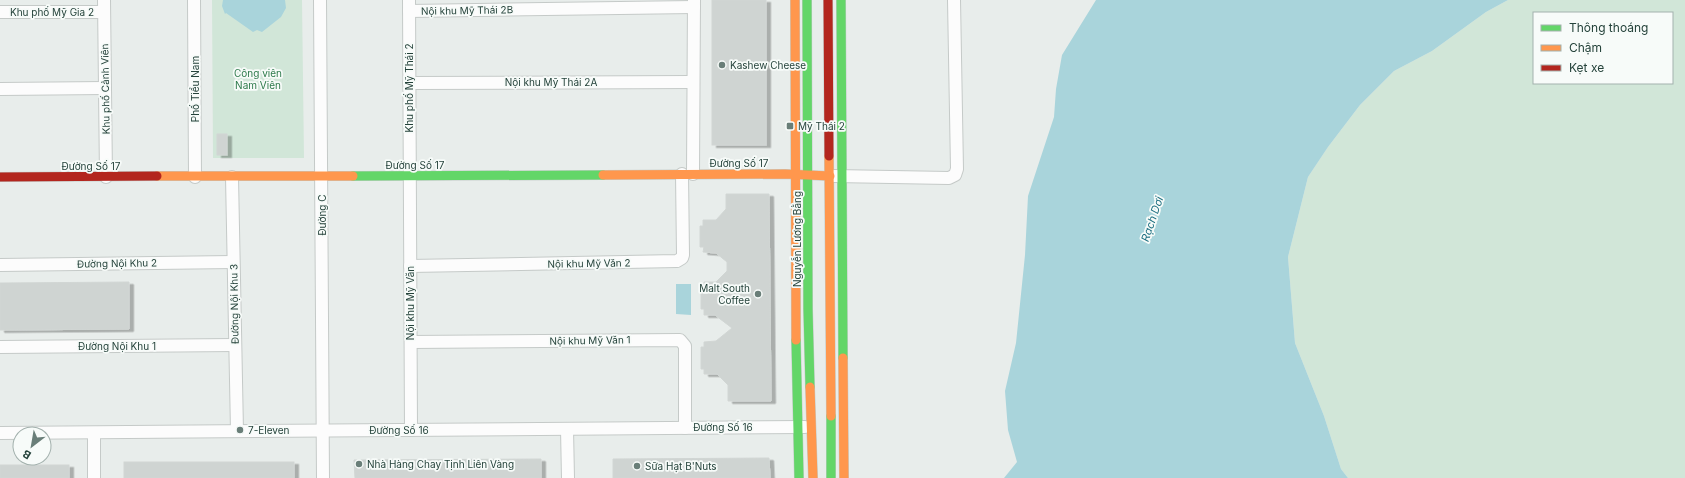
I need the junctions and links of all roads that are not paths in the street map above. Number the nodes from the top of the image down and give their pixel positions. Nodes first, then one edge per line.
1 (194, 0) edge
2 (320, 0) edge
3 (795, 0) edge
4 (807, 0) edge
5 (828, 0) edge
6 (841, 0) edge
7 (954, 0) edge
8 (694, 3) edge
9 (409, 5) edge
10 (104, 6) edge
11 (0, 12) edge
12 (693, 82) junction
13 (409, 83) junction
14 (105, 88) junction
15 (0, 89) edge
16 (688, 174) junction
17 (796, 174) junction
18 (807, 174) junction
19 (322, 176) junction
20 (410, 176) junction
21 (836, 176) junction
22 (0, 177) edge
23 (106, 177) junction
24 (195, 177) junction
25 (232, 177) junction
26 (233, 262) junction
27 (0, 265) edge
28 (410, 266) junction
29 (411, 342) junction
30 (235, 345) junction
31 (0, 347) edge
32 (798, 427) junction
33 (812, 427) junction
34 (685, 428) junction
35 (567, 429) junction
36 (322, 430) junction
37 (411, 430) junction
38 (236, 431) junction
39 (0, 433) edge
40 (94, 433) junction
41 (94, 478) edge
42 (323, 478) edge
43 (568, 478) edge
44 (799, 478) edge
45 (813, 478) edge
46 (831, 478) edge
47 (844, 478) edge

1 - 24 street, Phố Tiểu Nam
2 - 19 street, Đường C
3 - 17 main road, Nguyễn Lương Bằng
4 - 18 main road, Nguyễn Lương Bằng
5 - 21 main road
6 - 21 main road
7 - 21 street
8 - 9 street, Nội khu Mỹ Thái 2B
8 - 12 street
9 - 13 street, Khu phố Mỹ Thái 2
10 - 11 street, Khu phố Mỹ Gia 2
10 - 14 street, Khu phố Cảnh Viên
12 - 13 street, Nội khu Mỹ Thái 2A
12 - 16 street
13 - 20 street, Khu phố Mỹ Thái 2
14 - 15 street
14 - 23 street, Khu phố Cảnh Viên
16 - 17 main road, Đường Số 17
16 - 20 main road, Đường Số 17
16 - 28 street, Nội khu Mỹ Văn 2
17 - 18 main road, Đường Số 17
17 - 32 main road, Nguyễn Lương Bằng
18 - 21 main road, Đường Số 17
18 - 33 main road, Nguyễn Lương Bằng
19 - 20 main road, Đường Số 17
19 - 25 main road, Đường Số 17
19 - 36 street, Đường C
20 - 28 street, Nội khu Mỹ Văn
21 - 46 main road
21 - 47 main road
22 - 23 main road, Đường Số 17
23 - 24 main road, Đường Số 17
24 - 25 main road, Đường Số 17
25 - 26 street, Đường Nội Khu 3
26 - 27 street, Đường Nội Khu 2
26 - 30 street, Đường Nội Khu 3
28 - 29 street, Nội khu Mỹ Văn
29 - 34 street, Nội khu Mỹ Văn 1
29 - 37 street, Nội khu Mỹ Văn
30 - 31 street, Đường Nội Khu 1
30 - 38 street, Đường Nội Khu 3
32 - 33 street
32 - 34 street, Đường Số 16
32 - 44 main road, Nguyễn Lương Bằng
33 - 45 main road, Nguyễn Lương Bằng
34 - 35 street, Đường Số 16
35 - 37 street, Đường Số 16
35 - 43 street
36 - 37 street, Đường Số 16
36 - 38 street, Đường Số 16
36 - 42 street, Đường C
38 - 40 street, Đường Số 16
39 - 40 street, Đường Số 16
40 - 41 street

